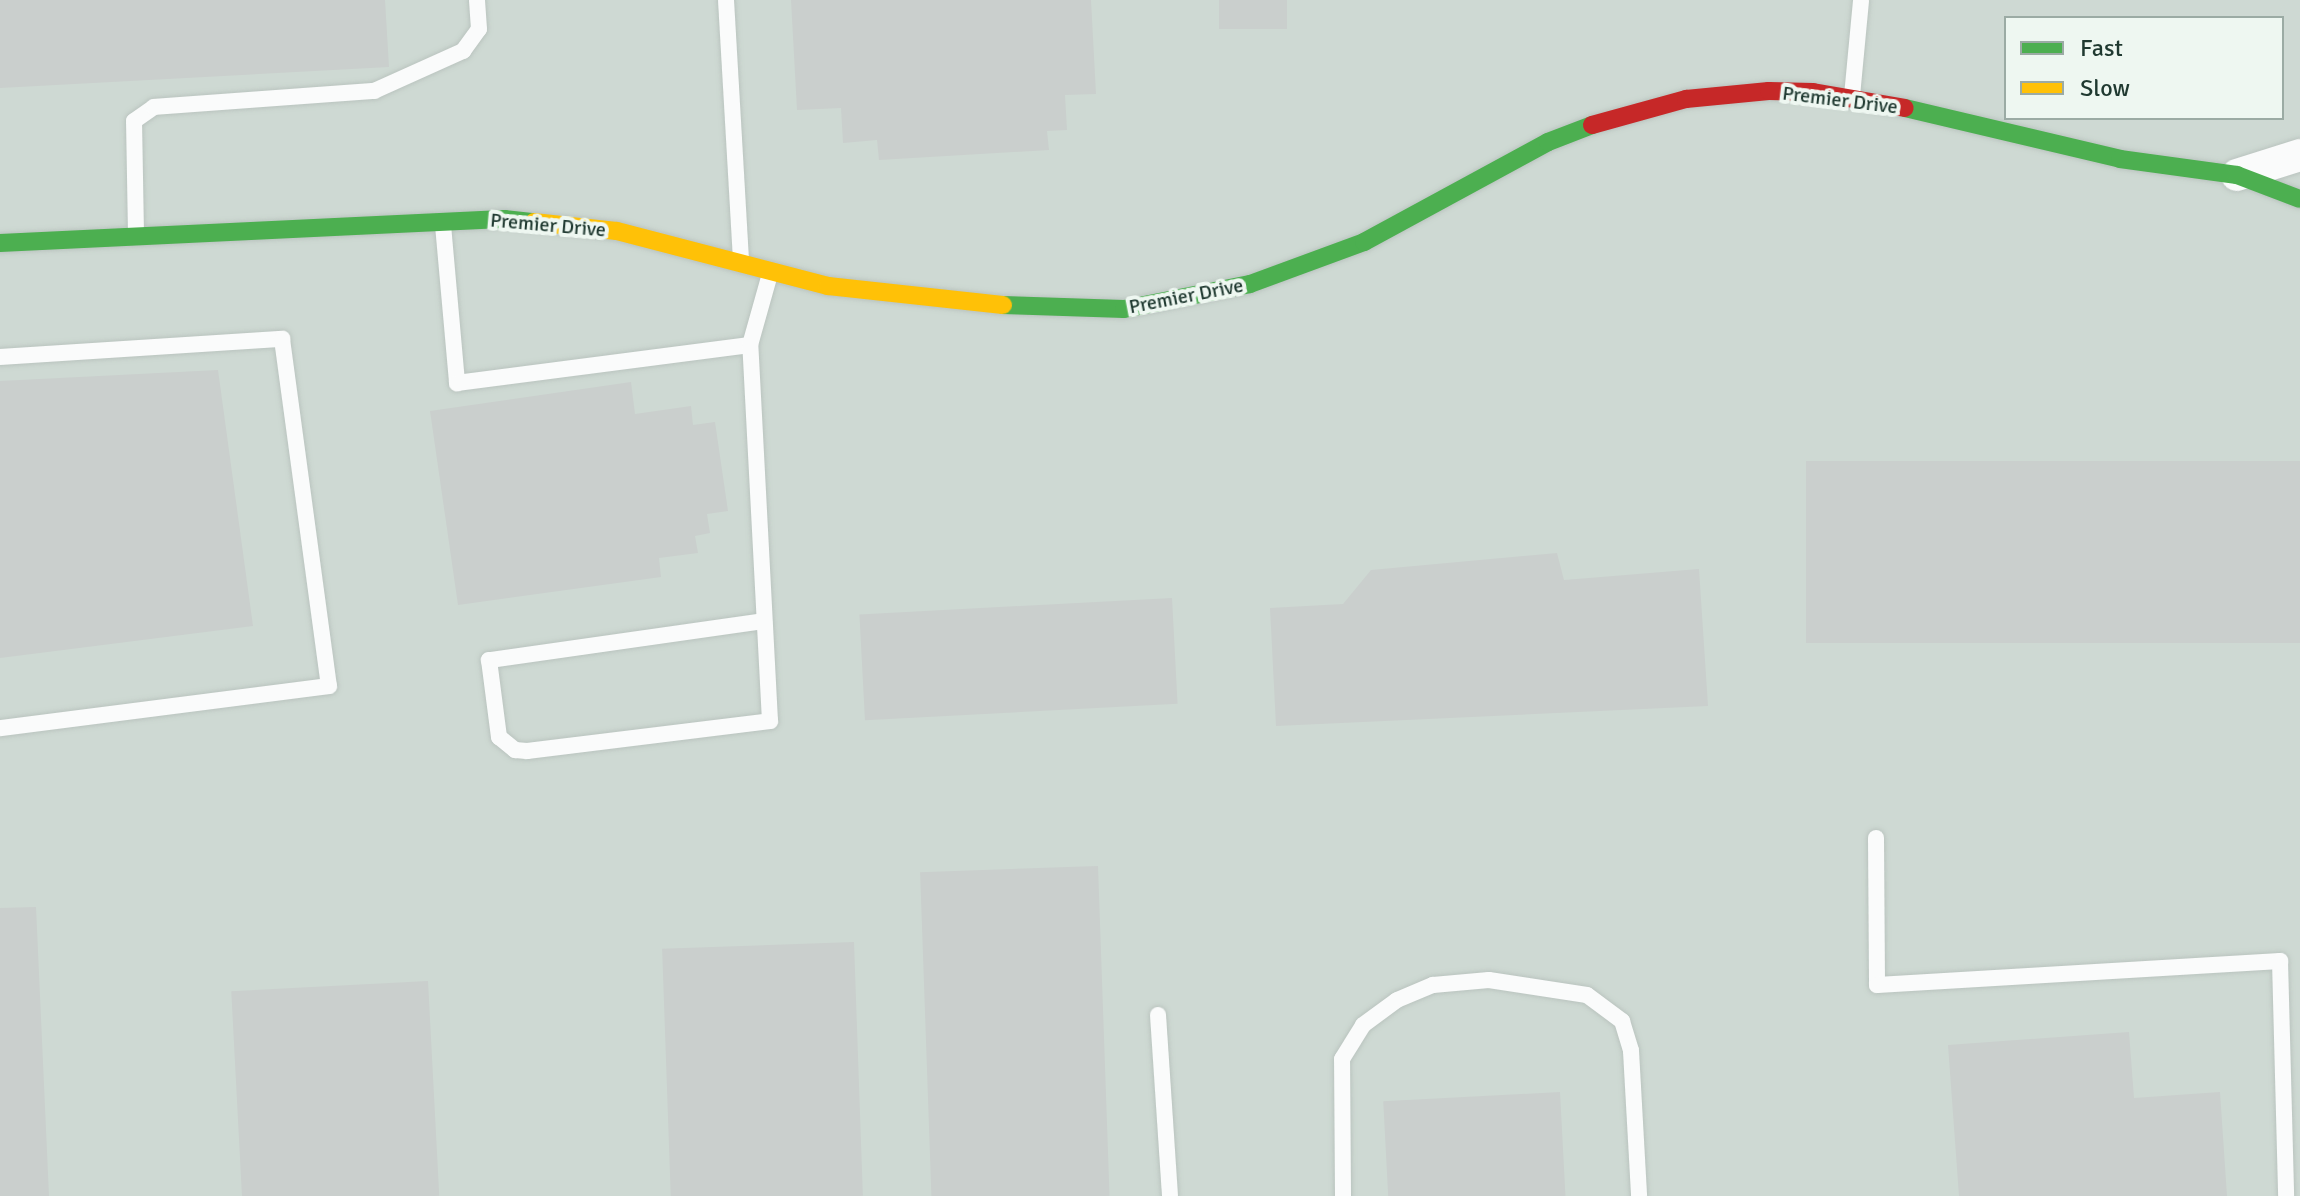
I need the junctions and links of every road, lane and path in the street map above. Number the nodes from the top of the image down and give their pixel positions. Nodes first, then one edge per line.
1 (477, 0) edge
2 (726, 0) edge
3 (1861, 0) edge
4 (1852, 97) junction
5 (2300, 155) edge
6 (2237, 175) junction
7 (2300, 199) edge
8 (443, 219) junction
9 (136, 236) junction
10 (0, 243) edge
11 (741, 263) junction
12 (771, 272) junction
13 (750, 345) junction
14 (0, 357) edge
15 (764, 621) junction
16 (0, 728) edge
17 (1876, 838) dead end
18 (1158, 1015) dead end
19 (1170, 1196) edge
20 (1343, 1196) edge
21 (1639, 1196) edge
22 (2286, 1196) edge

1 - 9 lane
2 - 11 lane
3 - 4 lane
4 - 6 street, Premier Drive
4 - 12 street, Premier Drive
5 - 6 street, Premier Drive
6 - 7 street, Premier Drive
8 - 9 street, Premier Drive
8 - 11 street, Premier Drive
8 - 13 lane
9 - 10 street, Premier Drive
11 - 12 street, Premier Drive
12 - 13 lane
13 - 15 lane
14 - 16 lane
15 - 15 lane
17 - 22 lane
18 - 19 lane
20 - 21 lane

